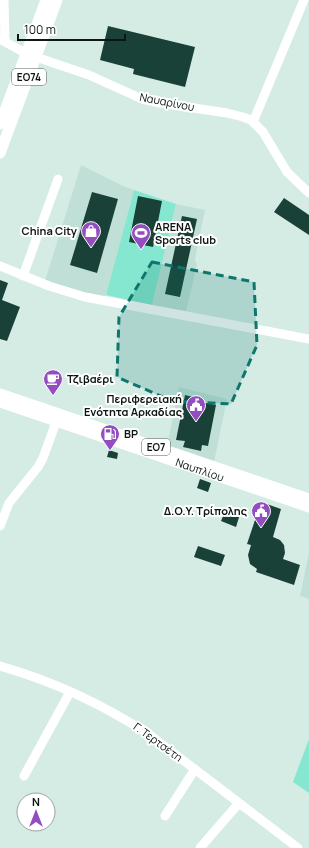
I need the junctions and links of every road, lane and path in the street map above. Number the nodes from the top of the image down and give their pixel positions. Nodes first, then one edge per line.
1 (4, 0) edge
2 (46, 0) edge
3 (57, 0) edge
4 (304, 0) edge
5 (3, 40) edge
6 (31, 56) junction
7 (4, 118) edge
8 (253, 122) junction
9 (0, 153) edge
10 (58, 179) dead end
11 (309, 193) edge
12 (0, 266) edge
13 (23, 276) junction
14 (309, 339) edge
15 (1, 402) edge
16 (56, 422) junction
17 (309, 499) edge
18 (309, 507) edge
19 (0, 526) edge
20 (0, 666) edge
21 (70, 692) junction
22 (195, 769) junction
23 (24, 776) dead end
24 (239, 803) junction
25 (165, 816) dead end
26 (200, 848) edge
27 (298, 848) edge

1 - 5 street
2 - 6 main road, ΕΟ74
3 - 6 main road, ΕΟ74
4 - 8 street
5 - 6 street, Ναυαρίνου
6 - 7 main road, ΕΟ74
6 - 8 street, Ναυαρίνου
7 - 9 main road, ΕΟ74
8 - 11 street, Ναυαρίνου
10 - 13 street
12 - 13 street
13 - 14 street
15 - 16 main road, Ναυπλίου / ΕΟ7
15 - 17 main road, Ναυπλίου / ΕΟ7
16 - 18 main road, Ναυπλίου / ΕΟ7
16 - 19 street
20 - 21 street, Γ. Τερτσέτη
21 - 22 street, Γ. Τερτσέτη
21 - 23 street
22 - 24 street, Γ. Τερτσέτη
22 - 25 street
24 - 26 street
24 - 27 street, Γ. Τερτσέτη

